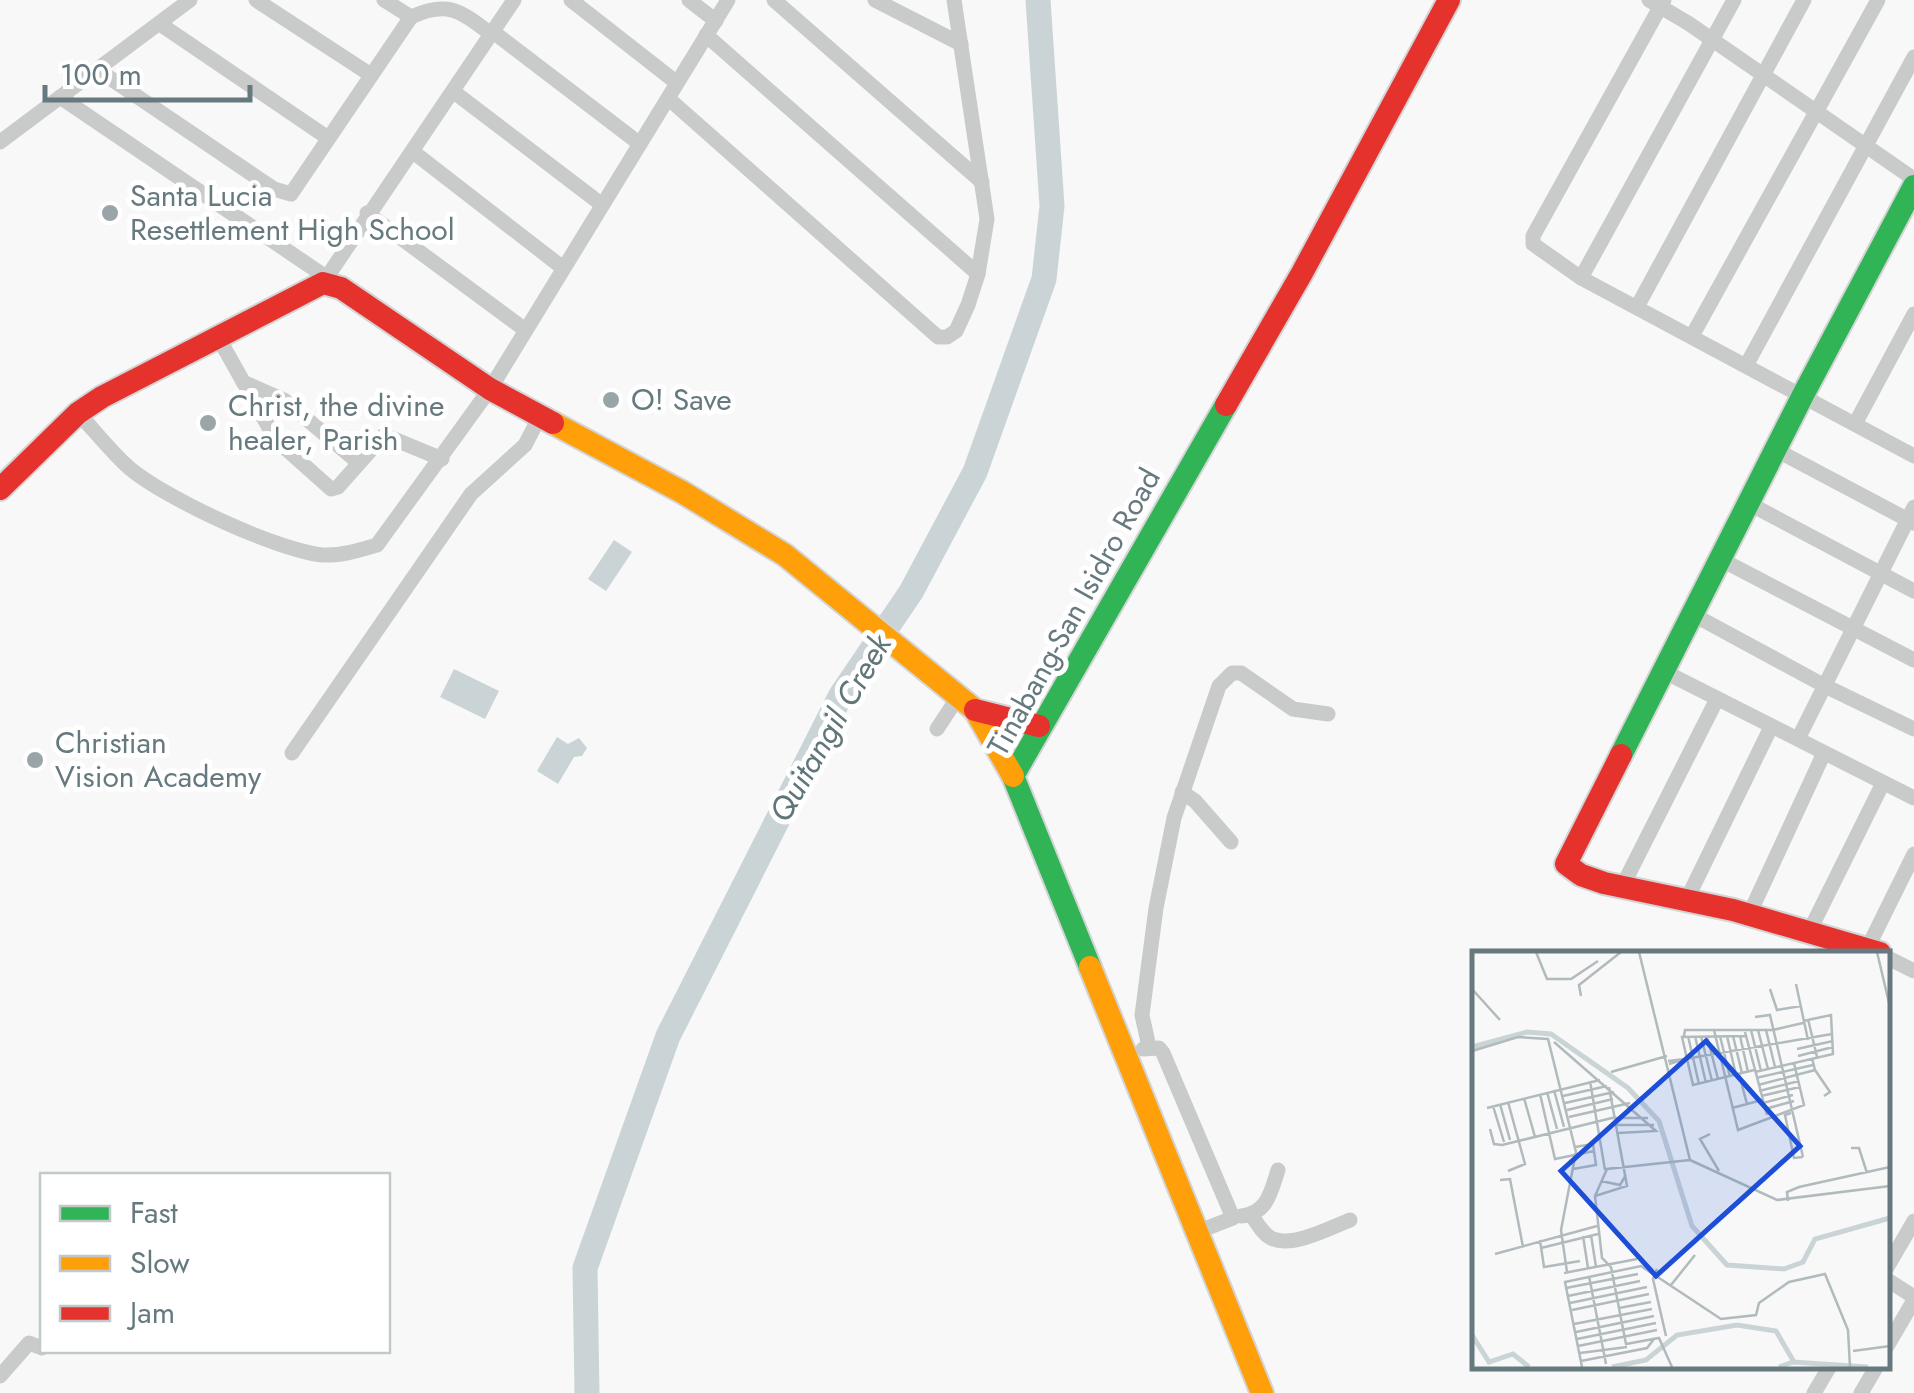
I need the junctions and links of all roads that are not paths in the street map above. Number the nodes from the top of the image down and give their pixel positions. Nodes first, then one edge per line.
1 (190, 0) edge
2 (256, 0) edge
3 (384, 0) edge
4 (514, 0) edge
5 (571, 0) edge
6 (689, 0) edge
7 (728, 0) edge
8 (774, 0) edge
9 (875, 0) edge
10 (954, 0) edge
11 (1449, 0) edge
12 (1734, 0) edge
13 (1804, 0) edge
14 (1878, 0) edge
15 (1658, 2) edge
16 (411, 17) junction
17 (716, 20) junction
18 (160, 24) junction
19 (492, 32) junction
20 (706, 35) junction
21 (1712, 39) junction
22 (962, 44) junction
23 (1914, 57) edge
24 (98, 70) junction
25 (372, 75) junction
26 (1762, 75) junction
27 (677, 82) junction
28 (454, 92) junction
29 (60, 97) junction
30 (669, 99) junction
31 (1815, 112) junction
32 (328, 138) junction
33 (0, 142) edge
34 (640, 144) junction
35 (1865, 147) junction
36 (412, 151) junction
37 (982, 182) junction
38 (1914, 182) edge
39 (600, 204) junction
40 (368, 213) junction
41 (563, 268) junction
42 (978, 274) junction
43 (1581, 278) junction
44 (325, 280) junction
45 (1637, 307) junction
46 (1914, 314) edge
47 (524, 329) junction
48 (1692, 336) junction
49 (218, 337) junction
50 (1747, 364) junction
51 (243, 382) junction
52 (490, 389) junction
53 (1803, 394) junction
54 (78, 413) junction
55 (540, 416) junction
56 (1855, 424) junction
57 (1776, 450) junction
58 (1912, 450) edge
59 (442, 459) junction
60 (359, 463) junction
61 (0, 489) edge
62 (1748, 503) junction
63 (1912, 517) edge
64 (1720, 559) junction
65 (1880, 574) junction
66 (1914, 591) edge
67 (1692, 614) junction
68 (1852, 630) junction
69 (1914, 660) edge
70 (1663, 671) junction
71 (1824, 686) junction
72 (1717, 700) junction
73 (966, 704) junction
74 (1328, 714) dead end
75 (1040, 726) junction
76 (1770, 726) junction
77 (937, 729) dead end
78 (1914, 729) edge
79 (1798, 738) junction
80 (292, 752) dead end
81 (1824, 752) junction
82 (1013, 776) junction
83 (1883, 783) junction
84 (1182, 792) junction
85 (1914, 798) edge
86 (1230, 842) dead end
87 (1914, 854) edge
88 (1622, 887) junction
89 (1898, 887) junction
90 (1914, 896) edge
91 (1688, 898) junction
92 (1749, 915) junction
93 (1809, 932) junction
94 (1875, 951) edge
95 (1878, 951) edge
96 (1889, 958) edge
97 (1914, 971) edge
98 (1149, 1047) junction
99 (1124, 1054) junction
100 (1278, 1170) dead end
101 (1252, 1216) junction
102 (1233, 1218) junction
103 (1350, 1220) dead end
104 (1914, 1221) edge
105 (1197, 1232) junction
106 (1908, 1245) edge
107 (1889, 1266) edge
108 (1889, 1281) edge
109 (1914, 1298) edge
110 (1889, 1343) edge
111 (40, 1348) edge
112 (1829, 1368) edge
113 (1876, 1368) edge
114 (0, 1376) edge
115 (1262, 1393) edge
116 (1814, 1393) edge
117 (1861, 1393) edge

1 - 18 street
2 - 25 street
3 - 16 street
4 - 19 street
5 - 27 street
6 - 17 street
7 - 17 street
8 - 37 street
9 - 22 street
10 - 22 street
11 - 75 street, Tinabang-San Isidro Road
12 - 21 street
13 - 26 street
14 - 31 street
15 - 21 street
15 - 43 street
16 - 19 street
16 - 25 street
17 - 20 street
18 - 24 street
18 - 32 street
19 - 28 street
19 - 34 street
20 - 27 street
20 - 42 street
21 - 26 street
21 - 43 street
22 - 37 street
23 - 35 street
24 - 29 street
24 - 32 street
25 - 32 street
26 - 31 street
26 - 45 street
27 - 30 street
28 - 36 street
28 - 39 street
29 - 33 street
29 - 44 street
30 - 34 street
30 - 42 street
31 - 35 street
31 - 48 street
34 - 39 street
35 - 38 street
35 - 50 street
36 - 40 street
36 - 41 street
37 - 42 street
38 - 53 street
39 - 41 street
40 - 44 street
40 - 47 street
41 - 47 street
43 - 45 street
44 - 49 street
44 - 52 street
45 - 48 street
46 - 56 street
47 - 52 street
48 - 50 street
49 - 51 street
49 - 54 street
50 - 53 street
51 - 60 street
51 - 60 street
52 - 55 street
52 - 59 street
53 - 56 street
53 - 57 street
54 - 59 street
54 - 61 street
55 - 73 street
55 - 80 street
56 - 58 street
57 - 62 street
57 - 63 street
59 - 60 street
62 - 64 street
62 - 65 street
63 - 65 street
64 - 67 street
64 - 68 street
65 - 66 street
65 - 68 street
67 - 70 street
67 - 71 street
68 - 69 street
68 - 71 street
70 - 72 street
70 - 88 street
71 - 78 street
71 - 79 street
72 - 76 street
72 - 88 street
73 - 75 street
73 - 77 street
73 - 82 street
74 - 84 street
75 - 82 street, Tinabang-San Isidro Road
76 - 79 street
76 - 91 street
79 - 81 street
81 - 83 street
81 - 92 street
82 - 99 street, Tinabang-San Isidro Road
83 - 85 street
83 - 93 street
84 - 86 street
84 - 98 street
87 - 89 street
88 - 91 street
89 - 90 street
89 - 95 street
91 - 92 street
92 - 93 street
93 - 94 street
96 - 97 street
98 - 99 street
98 - 102 street
99 - 105 street, Tinabang-San Isidro Road
100 - 101 street
101 - 102 street
101 - 103 street
102 - 105 street
104 - 106 street
105 - 115 street, Tinabang-San Isidro Road
106 - 107 street
108 - 109 street
109 - 110 street
111 - 114 street
112 - 116 street
113 - 117 street

